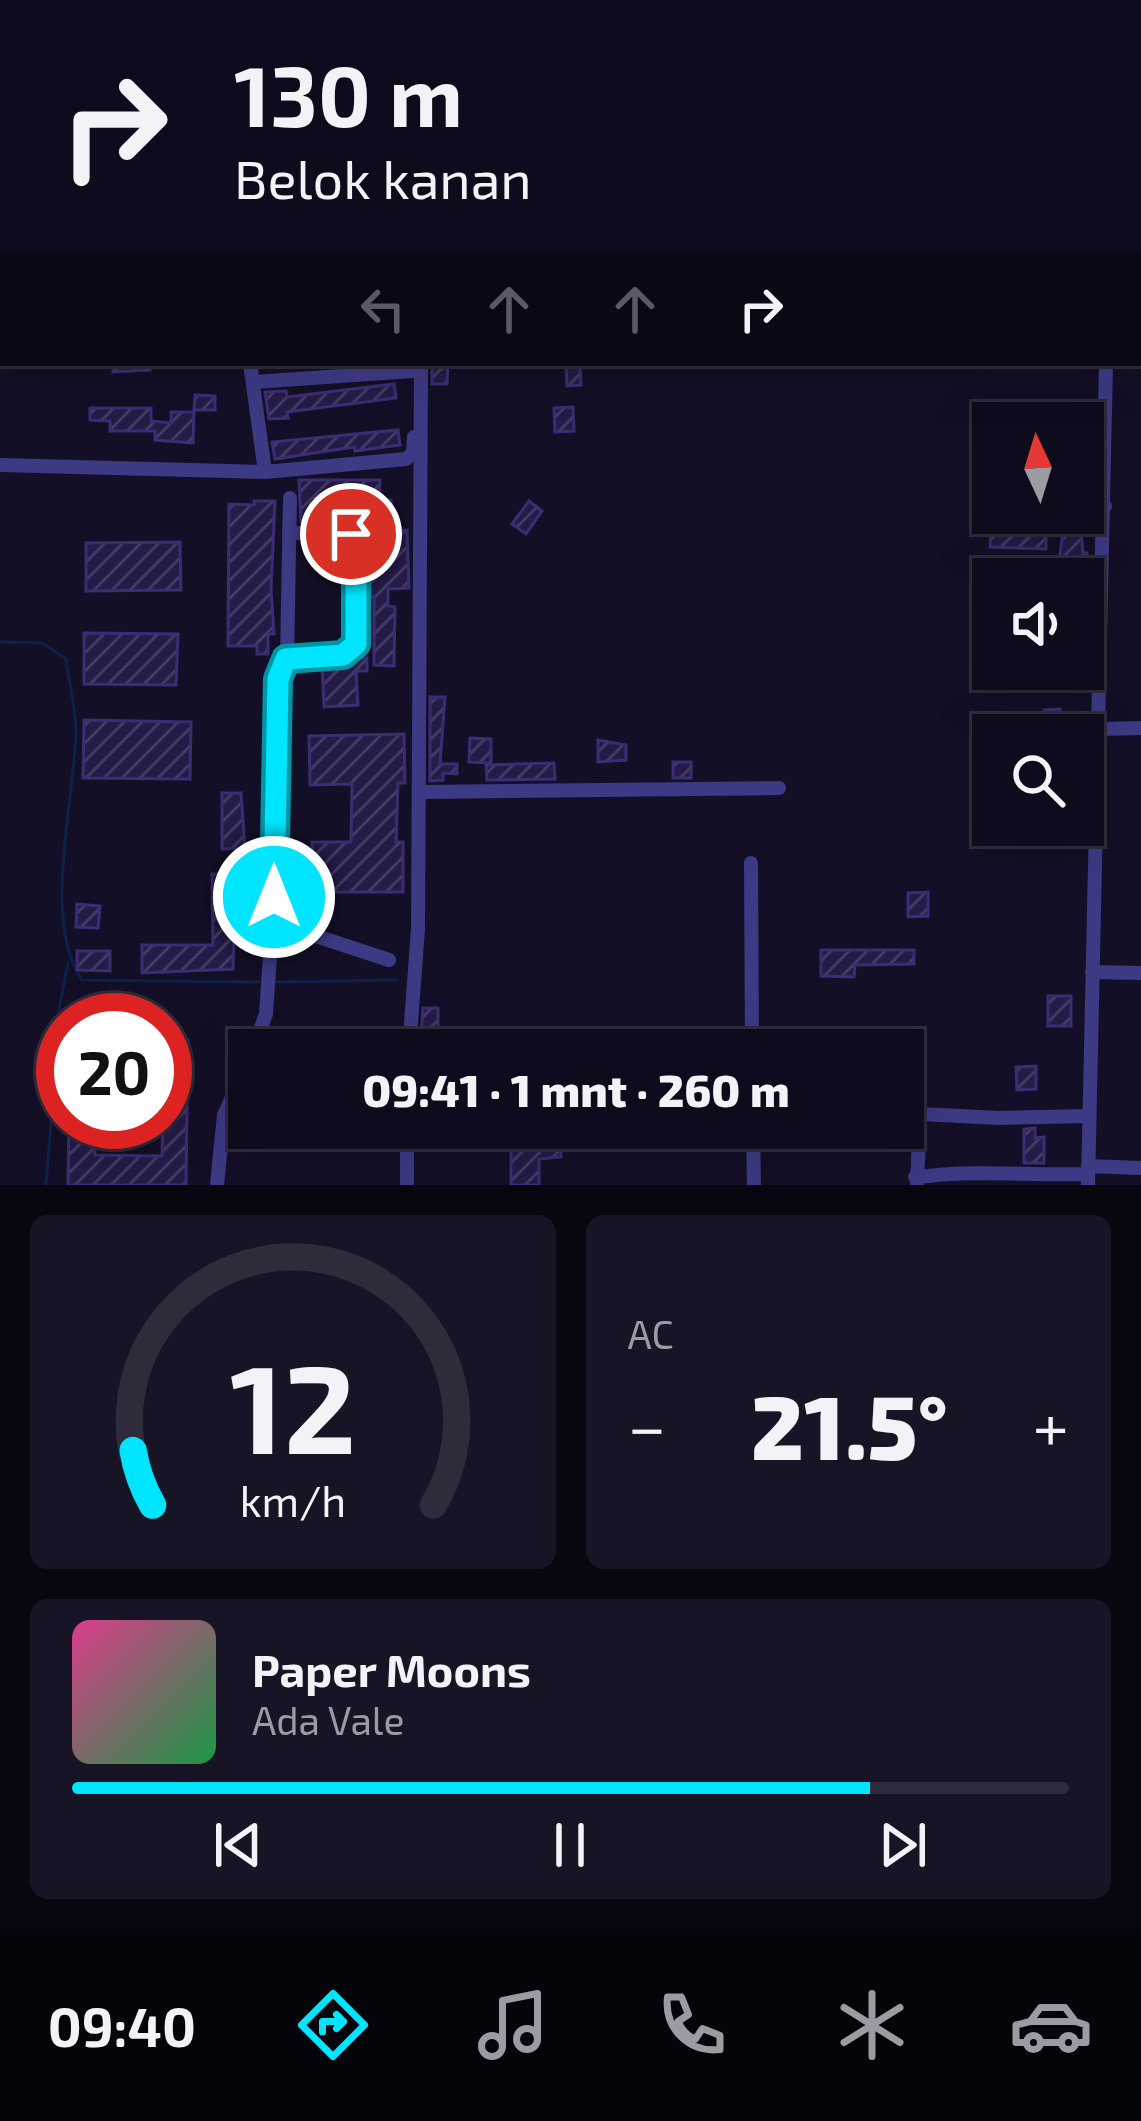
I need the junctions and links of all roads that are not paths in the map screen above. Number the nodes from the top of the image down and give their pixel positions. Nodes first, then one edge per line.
1 (250, 366) edge
2 (416, 366) edge
3 (1106, 366) edge
4 (253, 382) junction
5 (0, 465) edge
6 (265, 472) junction
7 (290, 498) dead end
8 (1105, 506) joint
9 (289, 533) junction
10 (286, 659) junction
11 (1099, 714) edge
12 (1104, 728) edge
13 (1141, 728) edge
14 (779, 788) dead end
15 (419, 792) junction
16 (1096, 846) edge
17 (751, 863) dead end
18 (274, 897) junction
19 (389, 960) dead end
20 (1093, 972) junction
21 (1141, 973) edge
22 (261, 1029) edge
23 (411, 1029) edge
24 (752, 1029) edge
25 (228, 1105) edge
26 (1090, 1116) junction
27 (407, 1149) edge
28 (753, 1149) edge
29 (1141, 1168) edge
30 (1088, 1175) edge
31 (920, 1180) edge
32 (217, 1185) edge
33 (407, 1185) edge
34 (754, 1185) edge

1 - 4 street
2 - 4 street
2 - 6 street
2 - 15 street
3 - 8 street
4 - 6 street
5 - 6 street
7 - 9 street
8 - 11 street
9 - 10 street
9 - 10 street
10 - 18 street
12 - 13 street
14 - 15 street
15 - 23 street
16 - 20 street
17 - 24 street
18 - 19 street
18 - 22 street
20 - 21 street
20 - 26 street
25 - 32 street
26 - 30 street
26 - 31 street
27 - 33 street
28 - 34 street
29 - 30 street
30 - 31 street

